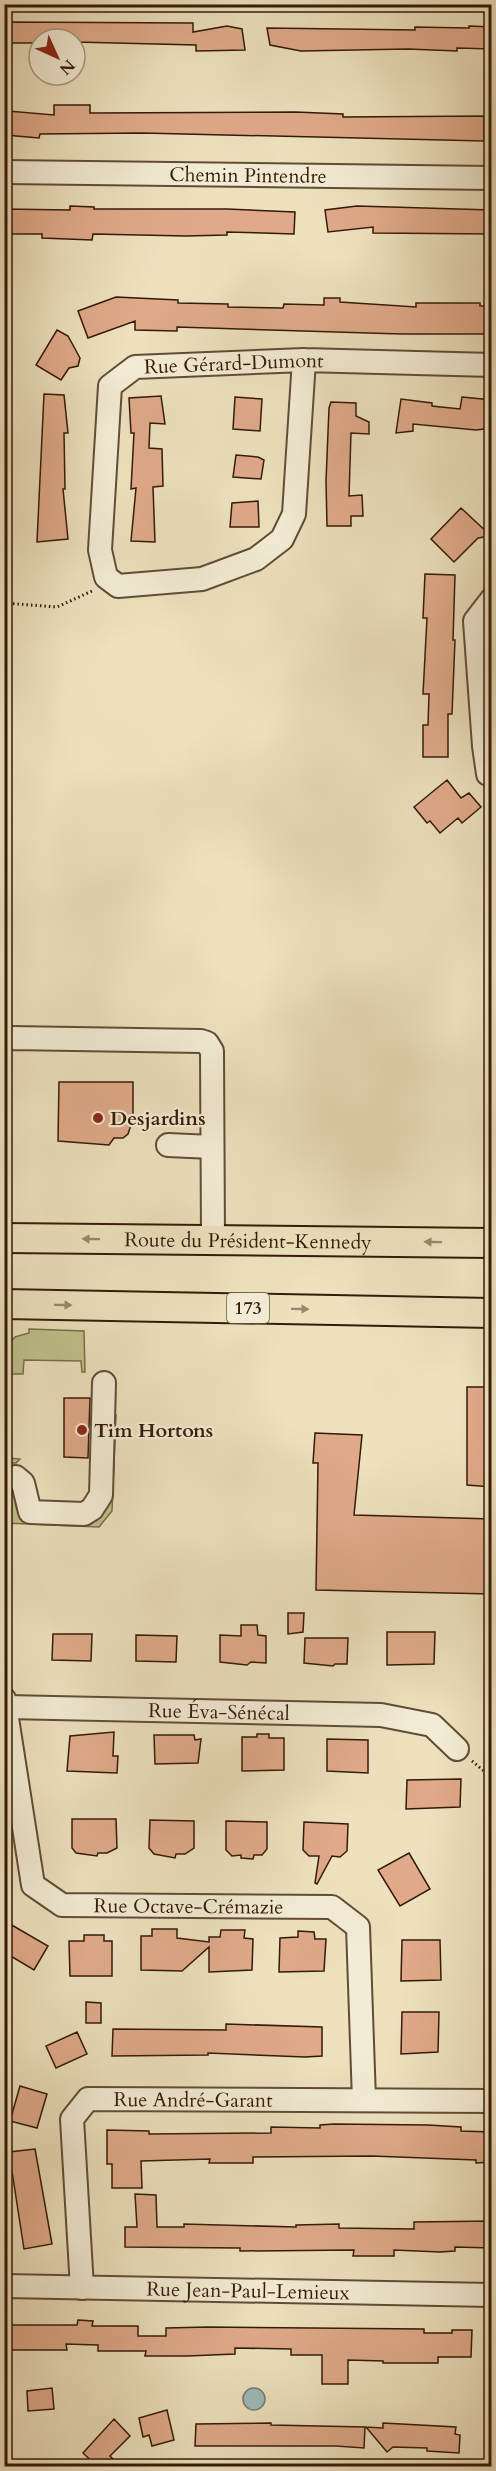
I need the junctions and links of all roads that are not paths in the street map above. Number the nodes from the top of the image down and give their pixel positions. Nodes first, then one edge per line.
1 (4, 172) edge
2 (492, 178) edge
3 (304, 360) junction
4 (492, 365) edge
5 (492, 599) edge
6 (492, 775) edge
7 (4, 1041) edge
8 (168, 1145) dead end
9 (212, 1147) junction
10 (4, 1238) edge
11 (213, 1240) junction
12 (492, 1243) edge
13 (4, 1304) edge
14 (492, 1313) edge
15 (104, 1383) dead end
16 (24, 1477) dead end
17 (5, 1703) edge
18 (457, 1749) road end
19 (364, 2100) junction
20 (492, 2101) edge
21 (4, 2286) edge
22 (82, 2288) junction
23 (492, 2295) edge

1 - 2 street, Chemin Pintendre
3 - 3 street, Rue Gérard-Dumont
3 - 4 street, Rue Gérard-Dumont
5 - 6 street
7 - 9 street
8 - 9 street
9 - 11 street
11 -> 10 main road, Route du Président-Kennedy
12 -> 11 main road, Route du Président-Kennedy
13 -> 14 main road, 173
15 - 16 street
17 - 18 street, Rue Éva-Sénécal
17 - 19 street, Rue Octave-Crémazie
19 - 20 street, Rue André-Garant
19 - 22 street, Rue André-Garant
21 - 22 street, Rue Jean-Paul-Lemieux
22 - 23 street, Rue Jean-Paul-Lemieux

